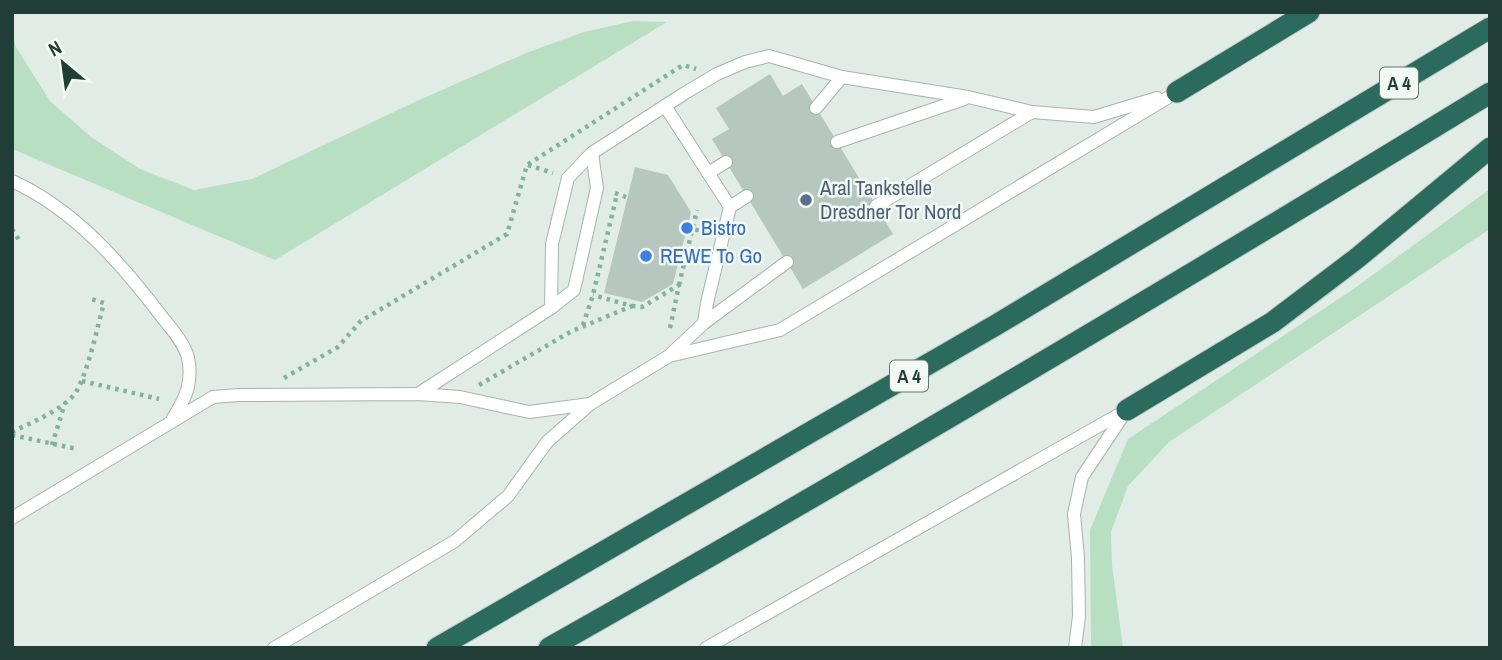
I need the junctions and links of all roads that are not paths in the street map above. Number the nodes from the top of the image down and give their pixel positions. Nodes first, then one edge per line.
1 (1309, 12) edge
2 (1490, 28) edge
3 (842, 77) junction
4 (1177, 92) junction
5 (1490, 93) edge
6 (968, 97) junction
7 (665, 106) junction
8 (816, 108) dead end
9 (1032, 112) junction
10 (836, 142) dead end
11 (1490, 148) edge
12 (593, 153) junction
13 (726, 162) dead end
14 (709, 173) junction
15 (12, 181) edge
16 (747, 196) dead end
17 (876, 206) dead end
18 (730, 207) junction
19 (787, 262) dead end
20 (551, 308) junction
21 (704, 323) junction
22 (669, 356) junction
23 (418, 394) junction
24 (590, 404) junction
25 (1127, 410) junction
26 (171, 422) junction
27 (12, 517) edge
28 (275, 648) edge
29 (437, 648) edge
30 (549, 648) edge
31 (706, 648) edge
32 (1075, 648) edge

1 - 4 highway
2 - 29 highway, A 4
3 - 6 lane
3 - 7 lane
3 - 8 lane
4 - 9 lane
4 - 22 lane
5 - 30 highway
6 - 9 lane
6 - 10 lane
7 - 12 lane
7 - 14 lane
9 - 17 lane
11 - 25 highway
12 - 20 lane
12 - 20 lane
13 - 14 lane
14 - 18 lane
15 - 26 lane
16 - 18 lane
18 - 21 lane
19 - 21 lane
20 - 23 lane
21 - 22 lane
22 - 24 lane
23 - 24 lane
23 - 26 lane
24 - 28 lane
25 - 31 lane
25 - 32 lane
26 - 27 lane

